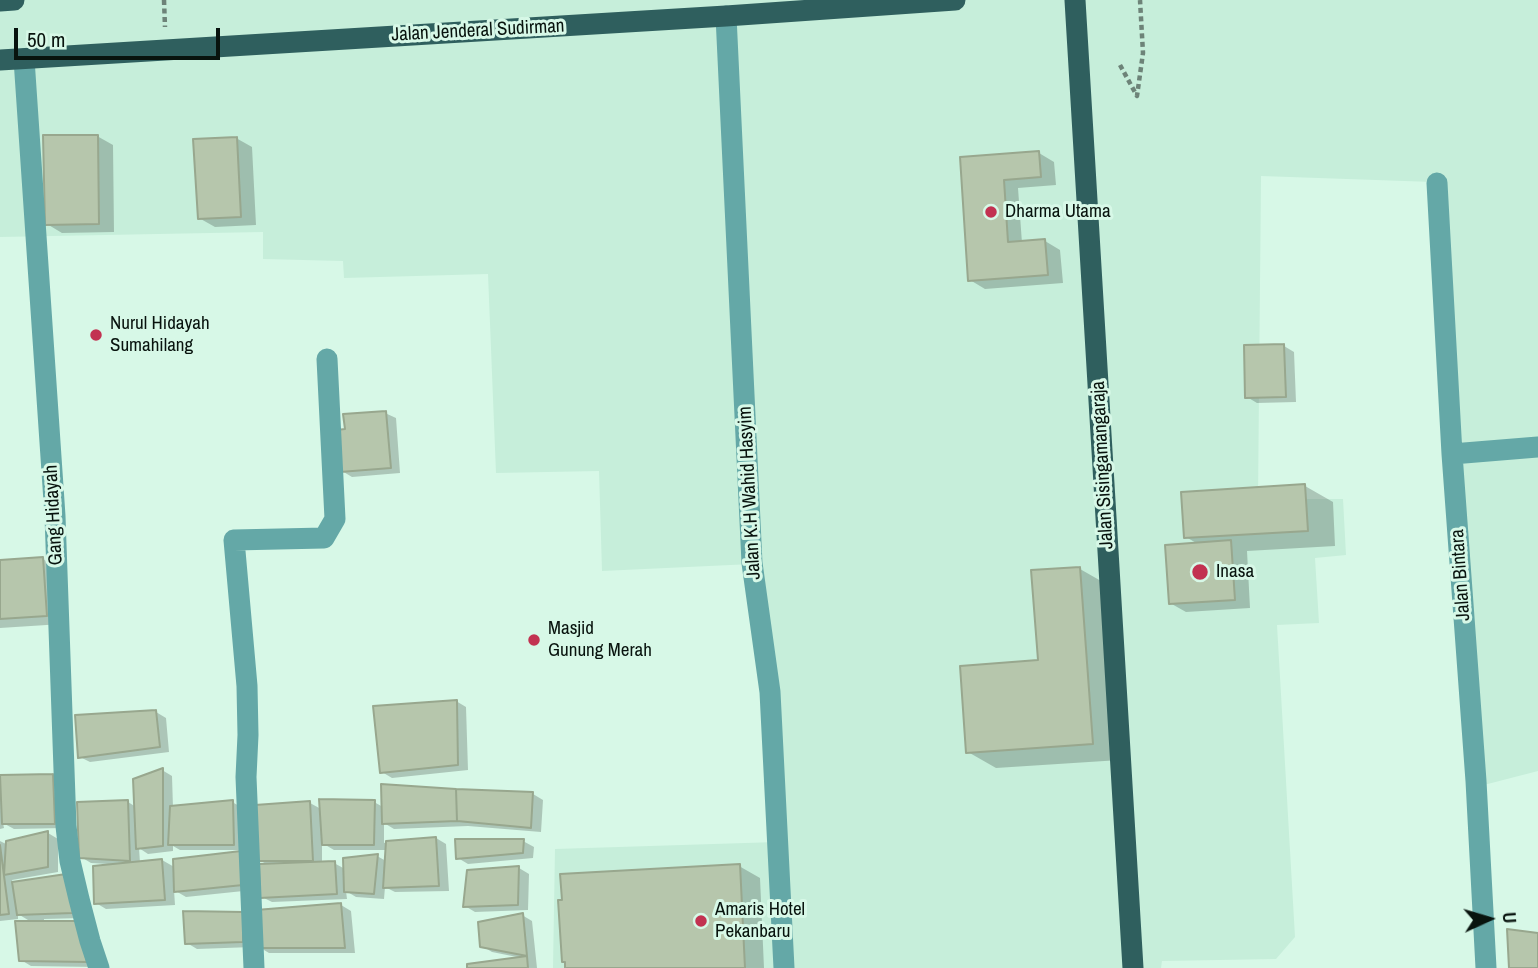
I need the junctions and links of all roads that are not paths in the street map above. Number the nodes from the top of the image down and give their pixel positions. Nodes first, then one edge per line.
1 (7, 0) edge
2 (14, 0) edge
3 (955, 0) edge
4 (1075, 0) edge
5 (0, 1) edge
6 (726, 16) junction
7 (24, 59) junction
8 (0, 60) edge
9 (1437, 183) dead end
10 (327, 359) dead end
11 (1538, 447) edge
12 (1452, 454) junction
13 (1131, 930) junction
14 (99, 968) edge
15 (254, 968) edge
16 (784, 968) edge
17 (1120, 968) edge
18 (1133, 968) edge
19 (1486, 968) edge

1 - 2 main road
1 - 5 main road
3 - 6 main road, Jalan Jenderal Sudirman
4 - 13 main road, Jalan Sisingamangaraja
6 - 7 main road, Jalan Jenderal Sudirman
6 - 16 street, Jalan K.H Wahid Hasyim
7 - 8 main road, Jalan Jenderal Sudirman
7 - 14 street, Gang Hidayah
9 - 12 street, Jalan Bintara
10 - 15 street
11 - 12 street
12 - 19 street, Jalan Bintara
13 - 17 main road, Jalan Sisingamangaraja
13 - 18 main road, Jalan Sisingamangaraja

